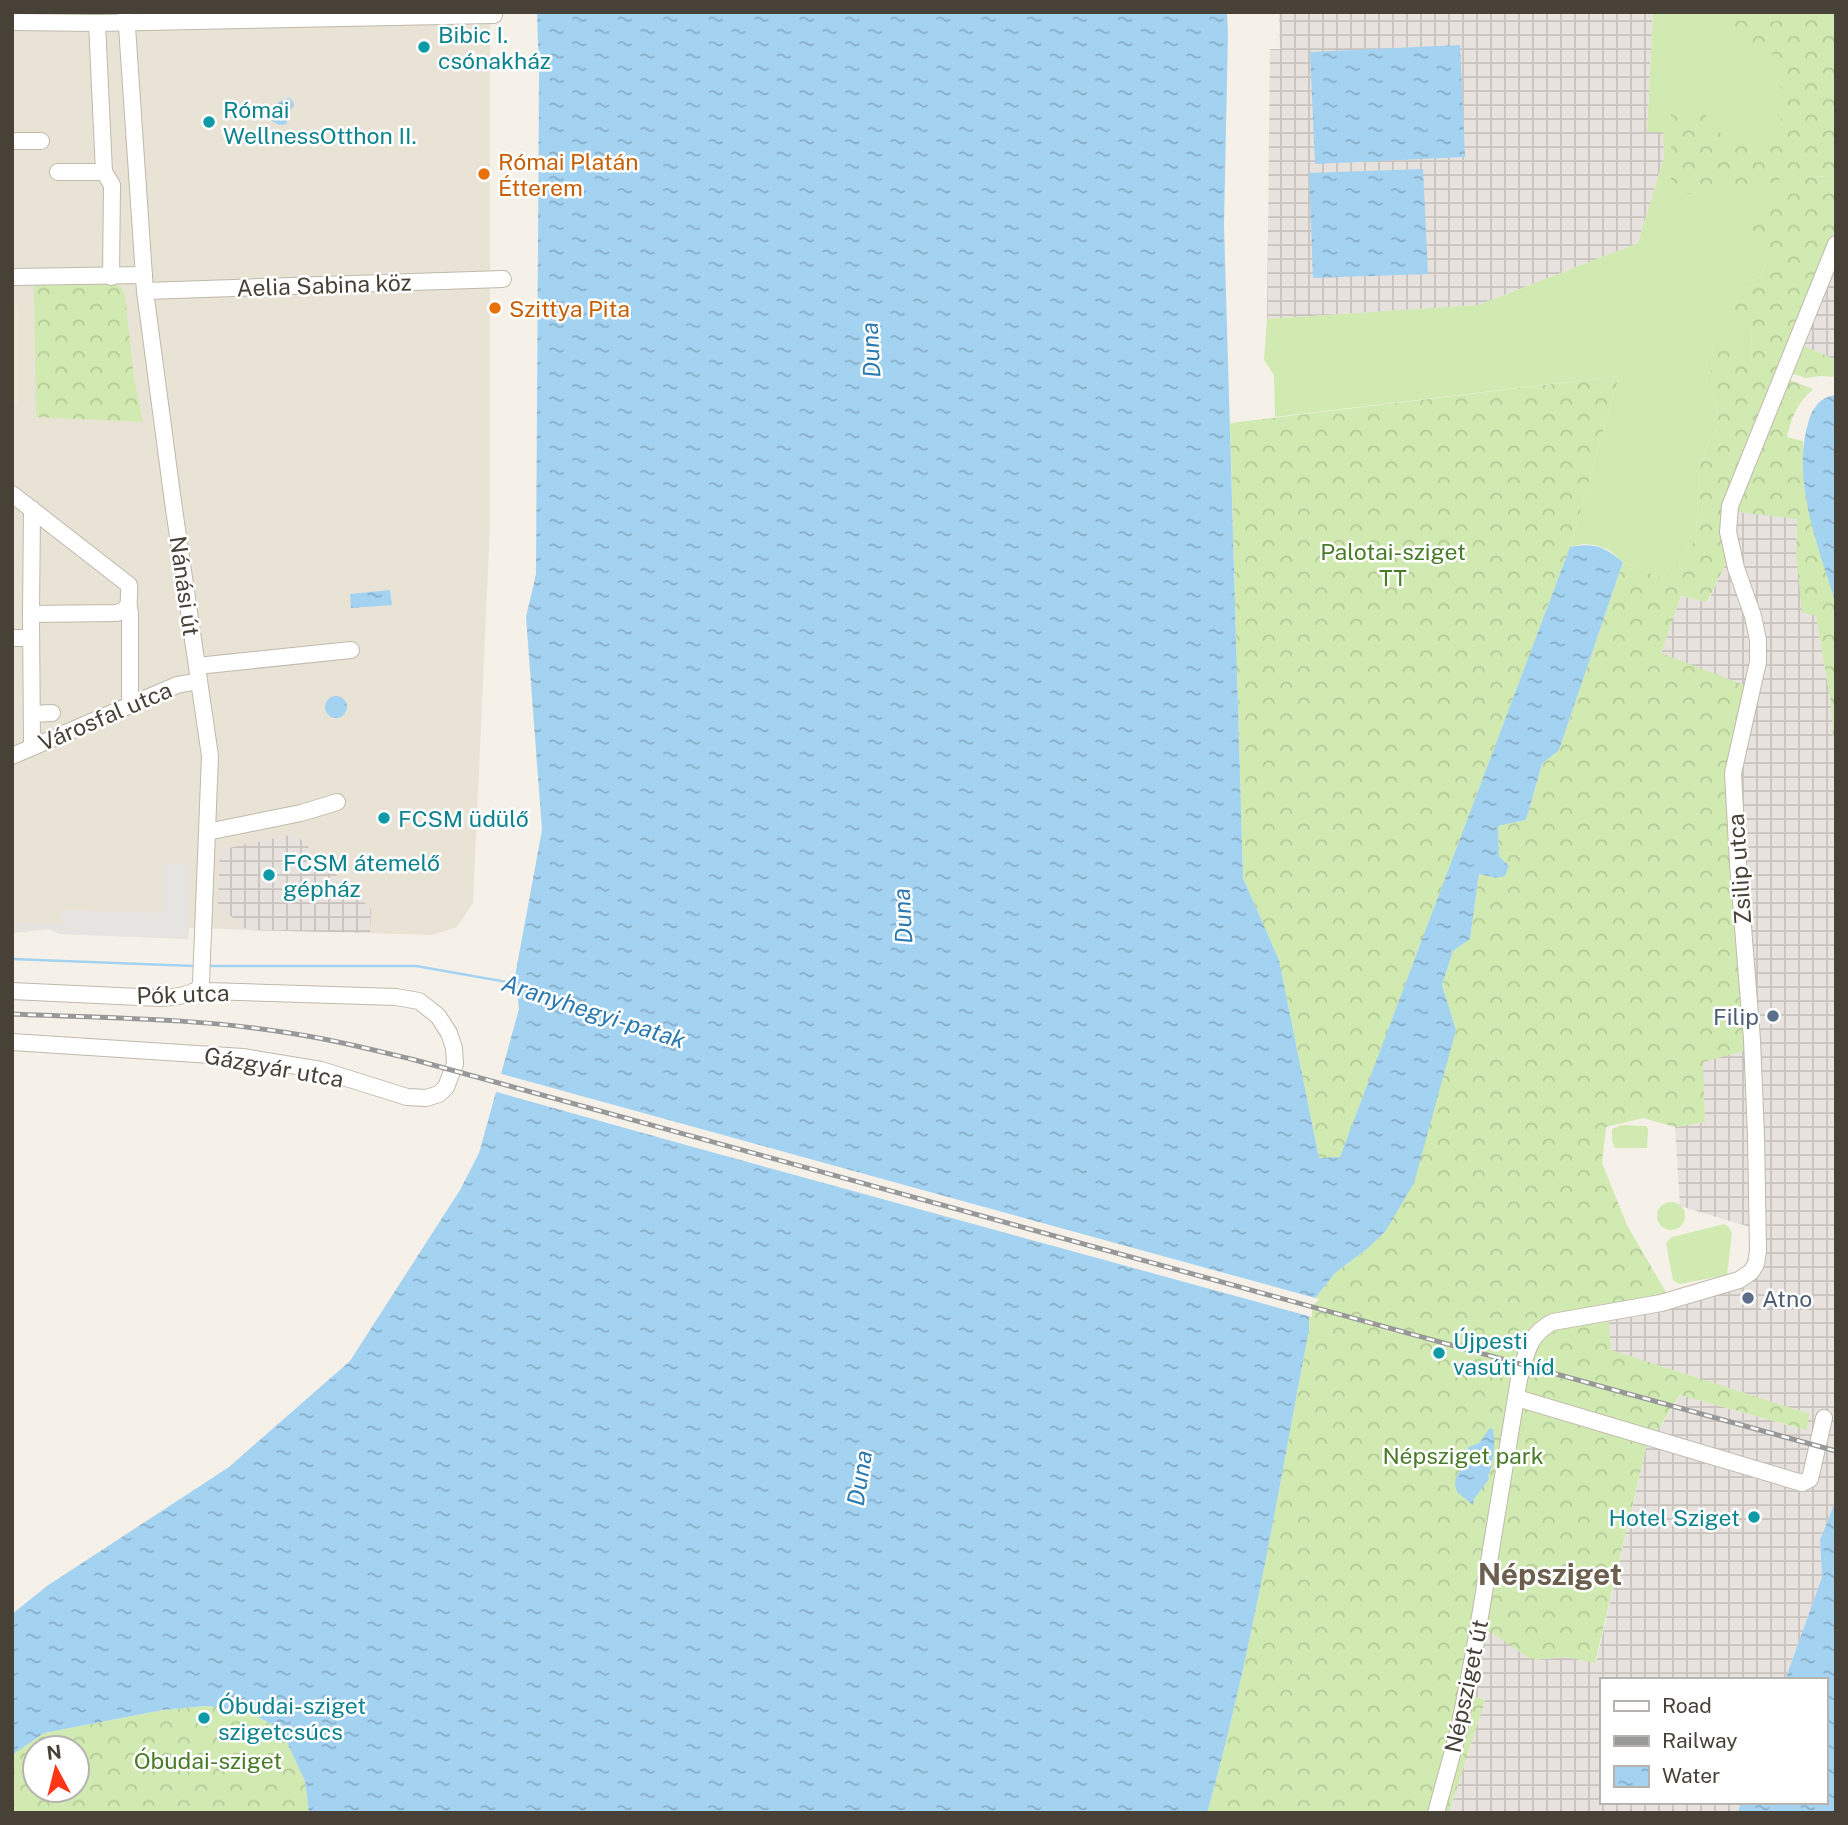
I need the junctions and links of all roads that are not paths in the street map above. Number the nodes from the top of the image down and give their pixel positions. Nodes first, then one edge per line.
1 (494, 15) dead end
2 (127, 17) edge
3 (12, 22) edge
4 (97, 23) junction
5 (12, 141) edge
6 (41, 141) dead end
7 (58, 172) dead end
8 (108, 179) junction
9 (137, 185) junction
10 (1836, 244) edge
11 (12, 276) edge
12 (111, 276) junction
13 (503, 279) dead end
14 (145, 283) junction
15 (12, 494) edge
16 (32, 509) junction
17 (128, 607) junction
18 (31, 614) junction
19 (12, 638) edge
20 (32, 638) junction
21 (351, 650) dead end
22 (198, 673) junction
23 (133, 704) junction
24 (52, 713) dead end
25 (32, 714) junction
26 (32, 747) junction
27 (12, 755) edge
28 (337, 802) dead end
29 (207, 832) junction
30 (200, 986) junction
31 (12, 991) edge
32 (396, 997) joint
33 (12, 1042) edge
34 (1527, 1352) joint
35 (1517, 1398) junction
36 (1824, 1418) dead end
37 (1436, 1813) edge

1 - 2 street
2 - 4 street
2 - 9 street, Nánási út
3 - 4 street
4 - 8 street
5 - 6 street
7 - 8 street
8 - 9 street
8 - 12 street
9 - 14 street, Nánási út
10 - 34 street, Zsilip utca
11 - 12 street, Aelia Sabina köz
12 - 14 street, Aelia Sabina köz
13 - 14 street, Aelia Sabina köz
14 - 22 street, Nánási út
15 - 16 street
16 - 17 street
16 - 18 street
17 - 18 street
17 - 23 street
18 - 20 street
19 - 20 street
20 - 25 street
21 - 22 street, Városfal utca
22 - 23 street, Városfal utca
22 - 29 street, Nánási út
23 - 26 street, Városfal utca
24 - 25 street
25 - 26 street
26 - 27 street, Városfal utca
28 - 29 street
29 - 30 street, Nánási út
30 - 31 street, Pók utca
30 - 32 street, Pók utca
32 - 33 street, Gázgyár utca
34 - 35 street, Népsziget út
35 - 36 street
35 - 37 street, Népsziget út

